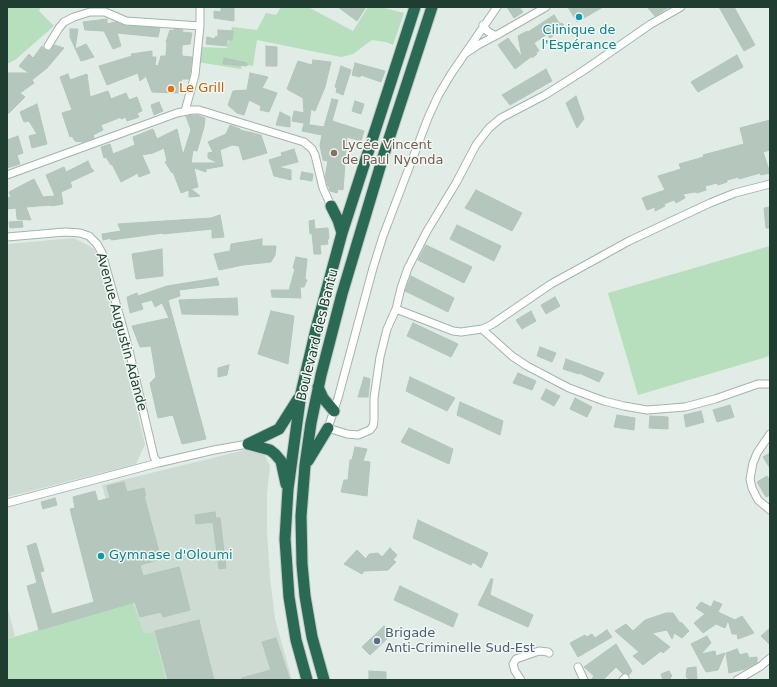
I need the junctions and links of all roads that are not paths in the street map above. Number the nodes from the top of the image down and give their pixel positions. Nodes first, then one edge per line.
1 (200, 7) edge
2 (415, 7) edge
3 (432, 7) edge
4 (497, 7) edge
5 (546, 7) edge
6 (681, 7) edge
7 (483, 25) junction
8 (200, 26) junction
9 (498, 35) junction
10 (48, 46) dead end
11 (463, 55) junction
12 (185, 111) junction
13 (7, 175) edge
14 (770, 184) edge
15 (352, 205) junction
16 (331, 206) junction
17 (342, 233) junction
18 (7, 237) edge
19 (396, 308) junction
20 (482, 329) junction
21 (770, 384) edge
22 (318, 388) junction
23 (301, 393) junction
24 (334, 411) junction
25 (328, 428) junction
26 (770, 434) edge
27 (248, 444) junction
28 (158, 463) junction
29 (305, 465) junction
30 (288, 489) junction
31 (7, 503) edge
32 (770, 510) edge
33 (549, 653) dead end
34 (770, 658) edge
35 (578, 667) dead end
36 (307, 680) edge
37 (324, 680) edge
38 (521, 680) edge
39 (584, 680) edge
40 (737, 680) edge

1 - 8 street
2 - 15 highway, Boulevard des Bantu
3 - 22 highway, Boulevard des Bantu
4 - 7 street
5 - 9 street
6 - 19 street
7 - 9 street
7 - 11 street
8 - 10 street
8 - 12 street
9 - 11 street
11 - 24 street
12 - 13 street
12 - 16 street
14 - 20 street
15 - 16 highway
15 - 17 highway, Boulevard des Bantu
16 - 17 highway
17 - 23 highway, Boulevard des Bantu
18 - 28 street, Avenue Augustin Adande
19 - 20 street
19 - 25 street
20 - 21 street
22 - 24 highway
22 - 29 highway, Boulevard des Bantu
23 - 27 highway
23 - 30 highway, Boulevard des Bantu
24 - 25 street
25 - 29 highway
26 - 32 street
27 - 28 street
27 - 30 highway
28 - 31 street
29 - 37 highway, Boulevard des Bantu
30 - 36 highway, Boulevard des Bantu
33 - 38 street
34 - 40 street
35 - 39 street

